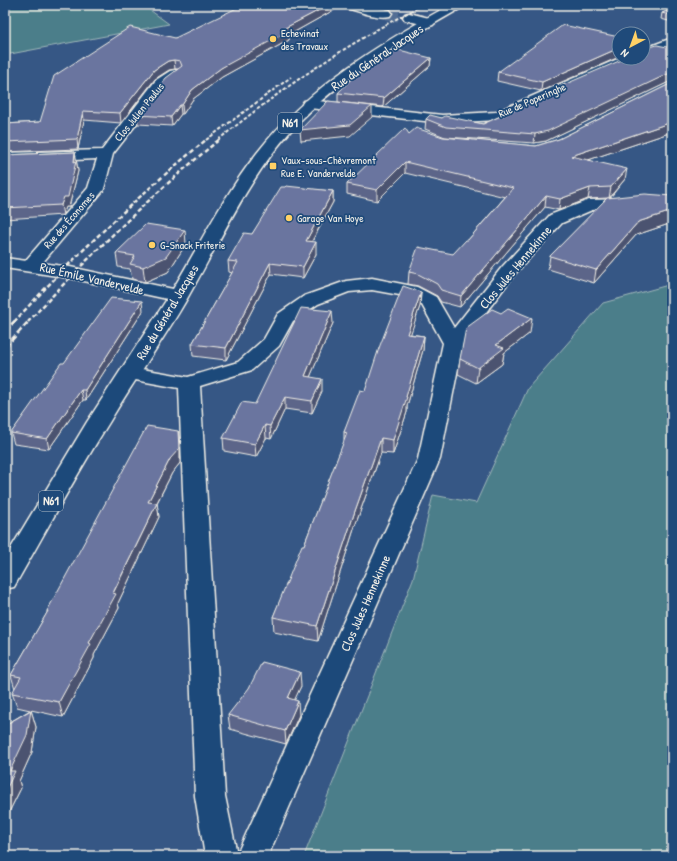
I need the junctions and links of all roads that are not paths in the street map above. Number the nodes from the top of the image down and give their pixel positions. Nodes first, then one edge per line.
1 (348, 5) edge
2 (459, 5) edge
3 (386, 12) tunnel mouth
4 (409, 17) tunnel mouth
5 (429, 22) junction
6 (672, 42) edge
7 (651, 50) edge
8 (613, 66) edge
9 (175, 74) edge
10 (309, 104) junction
11 (368, 111) junction
12 (409, 130) dead end
13 (106, 154) junction
14 (5, 158) edge
15 (635, 204) edge
16 (5, 263) edge
17 (32, 264) junction
18 (179, 296) junction
19 (453, 343) junction
20 (130, 373) junction
21 (189, 383) junction
22 (5, 580) edge
23 (221, 856) edge
24 (252, 856) edge

1 - 3 street
2 - 5 street, Rue du Général Jacques / N61
4 - 5 street
5 - 10 street, Rue du Général Jacques / N61
6 - 7 street
8 - 11 street, Rue de Poperinghe
9 - 13 street, Clos Julien Paulus
10 - 11 street, Rue de Poperinghe
10 - 18 street, Rue du Général Jacques / N61
11 - 12 street
13 - 14 street
13 - 17 street, Rue des Économes
15 - 19 street, Clos Jules Hennekinne
16 - 17 street, Rue Émile Vandervelde
17 - 18 street, Rue Émile Vandervelde
18 - 20 street, Rue du Général Jacques / N61
19 - 21 street
19 - 24 street, Clos Jules Hennekinne
20 - 21 street
20 - 22 street, Rue du Général Jacques / N61
21 - 23 street

